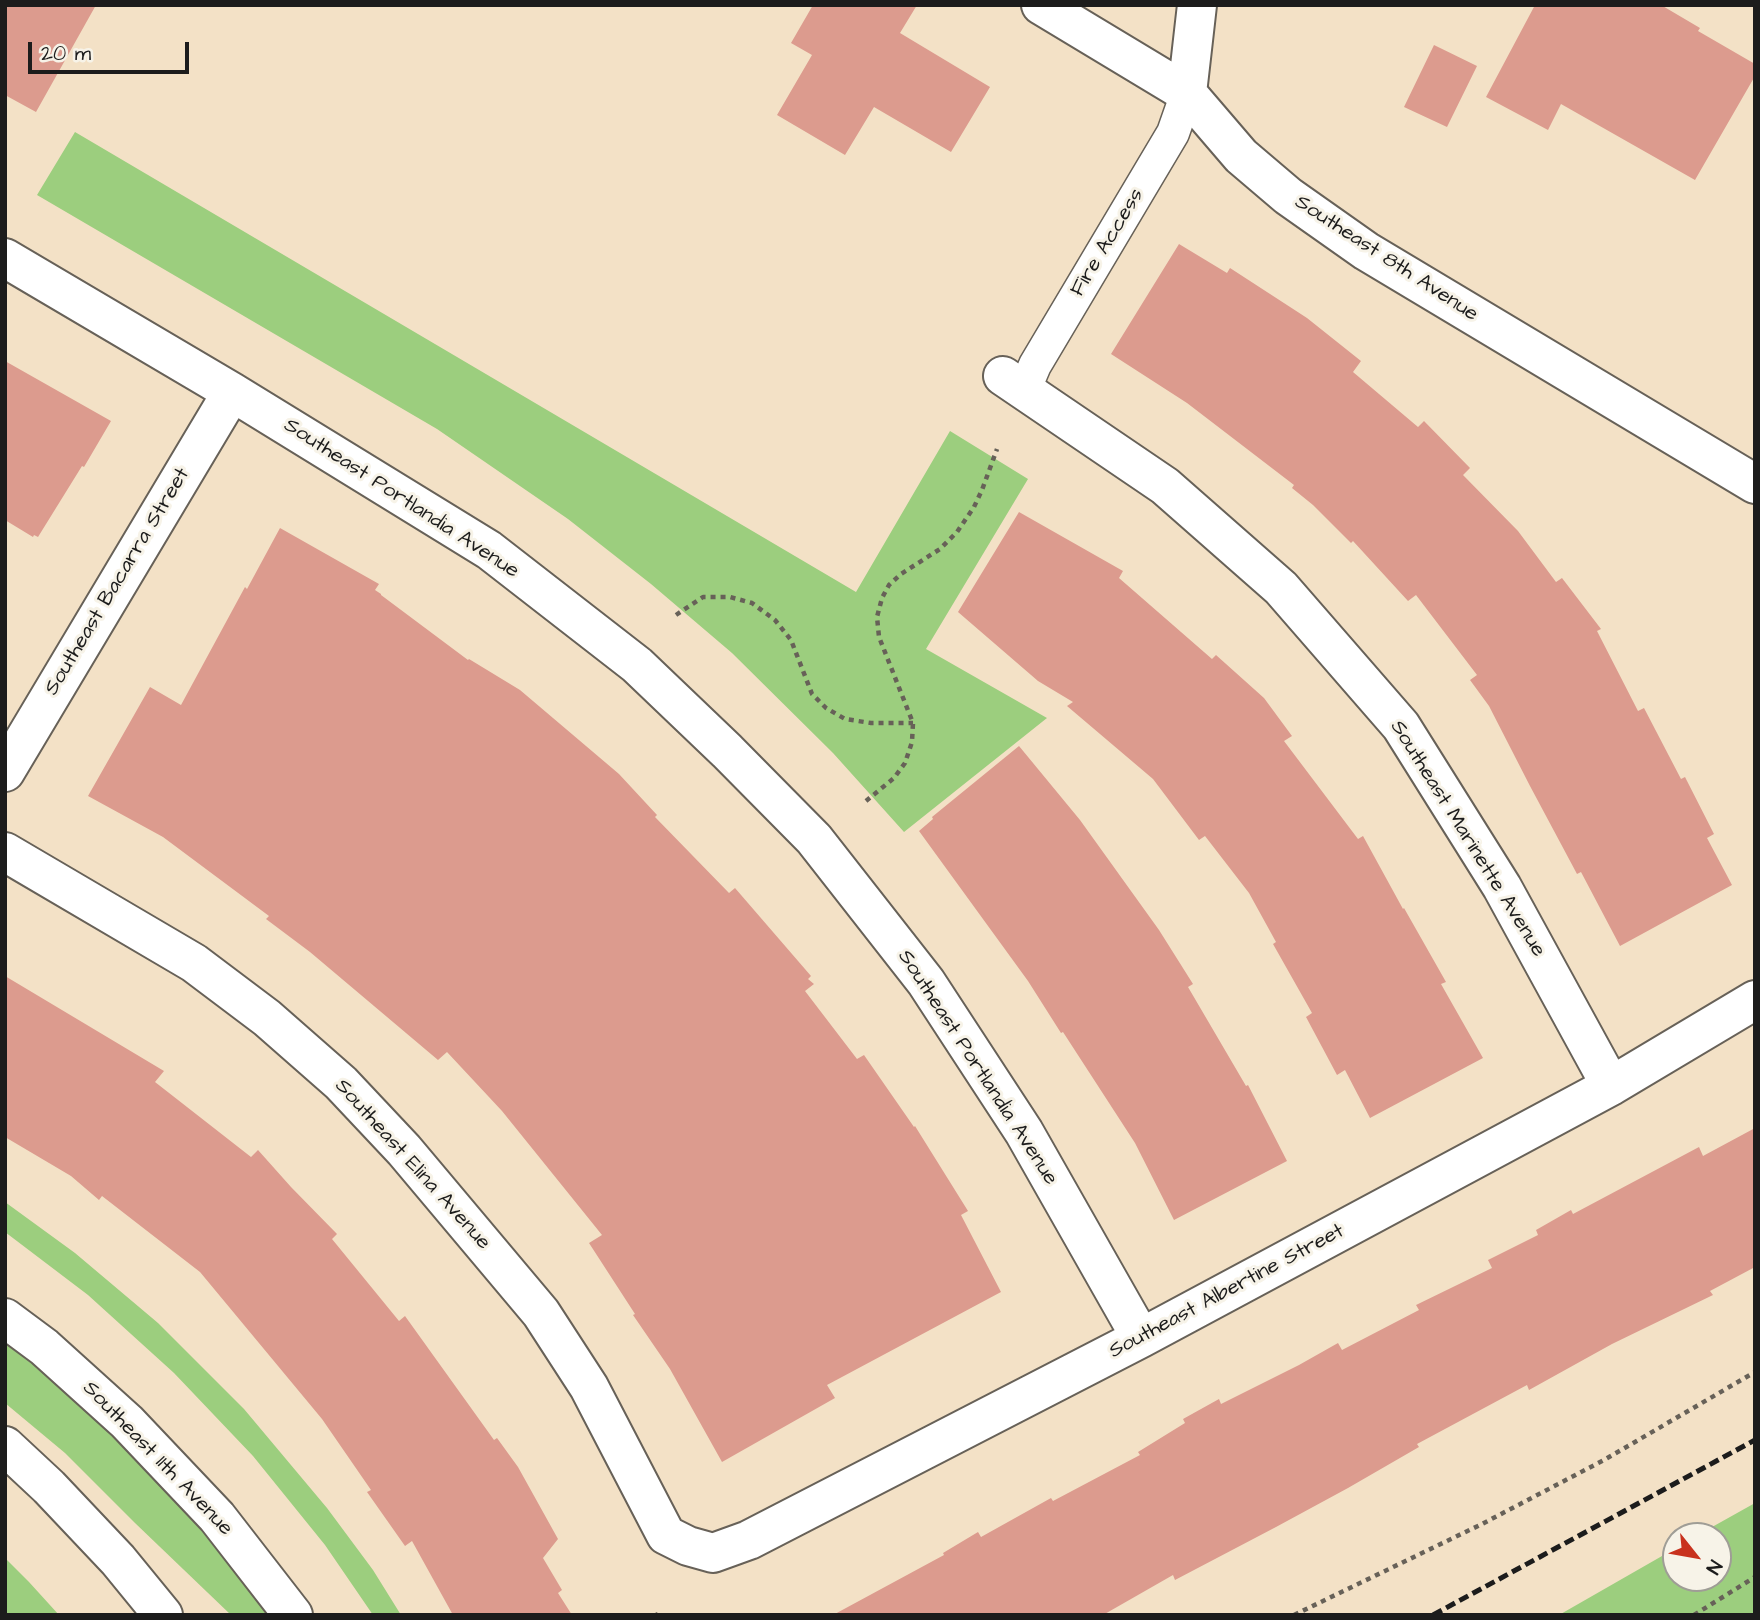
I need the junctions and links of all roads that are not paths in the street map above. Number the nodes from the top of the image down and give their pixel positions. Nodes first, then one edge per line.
1 (1041, 5) edge
2 (1196, 5) edge
3 (1188, 93) junction
4 (5, 258) edge
5 (1013, 383) joint
6 (232, 392) junction
7 (1755, 484) edge
8 (5, 772) edge
9 (5, 852) edge
10 (1755, 1000) edge
11 (1611, 1086) junction
12 (5, 1318) edge
13 (1141, 1338) junction
14 (5, 1447) edge
15 (688, 1546) joint
16 (163, 1615) edge
17 (293, 1615) edge

1 - 3 street, Southeast 8th Avenue
2 - 3 street
3 - 5 lane, Fire Access
3 - 7 street, Southeast 8th Avenue
4 - 6 street, Southeast Portlandia Avenue
5 - 11 street, Southeast Marinette Avenue
6 - 8 street, Southeast Bacarra Street
6 - 13 street, Southeast Portlandia Avenue
9 - 15 street, Southeast Elina Avenue
10 - 11 street, Southeast Albertine Street
11 - 13 street, Southeast Albertine Street
12 - 17 street, Southeast 11th Avenue
13 - 15 street, Southeast Albertine Street
14 - 16 street

